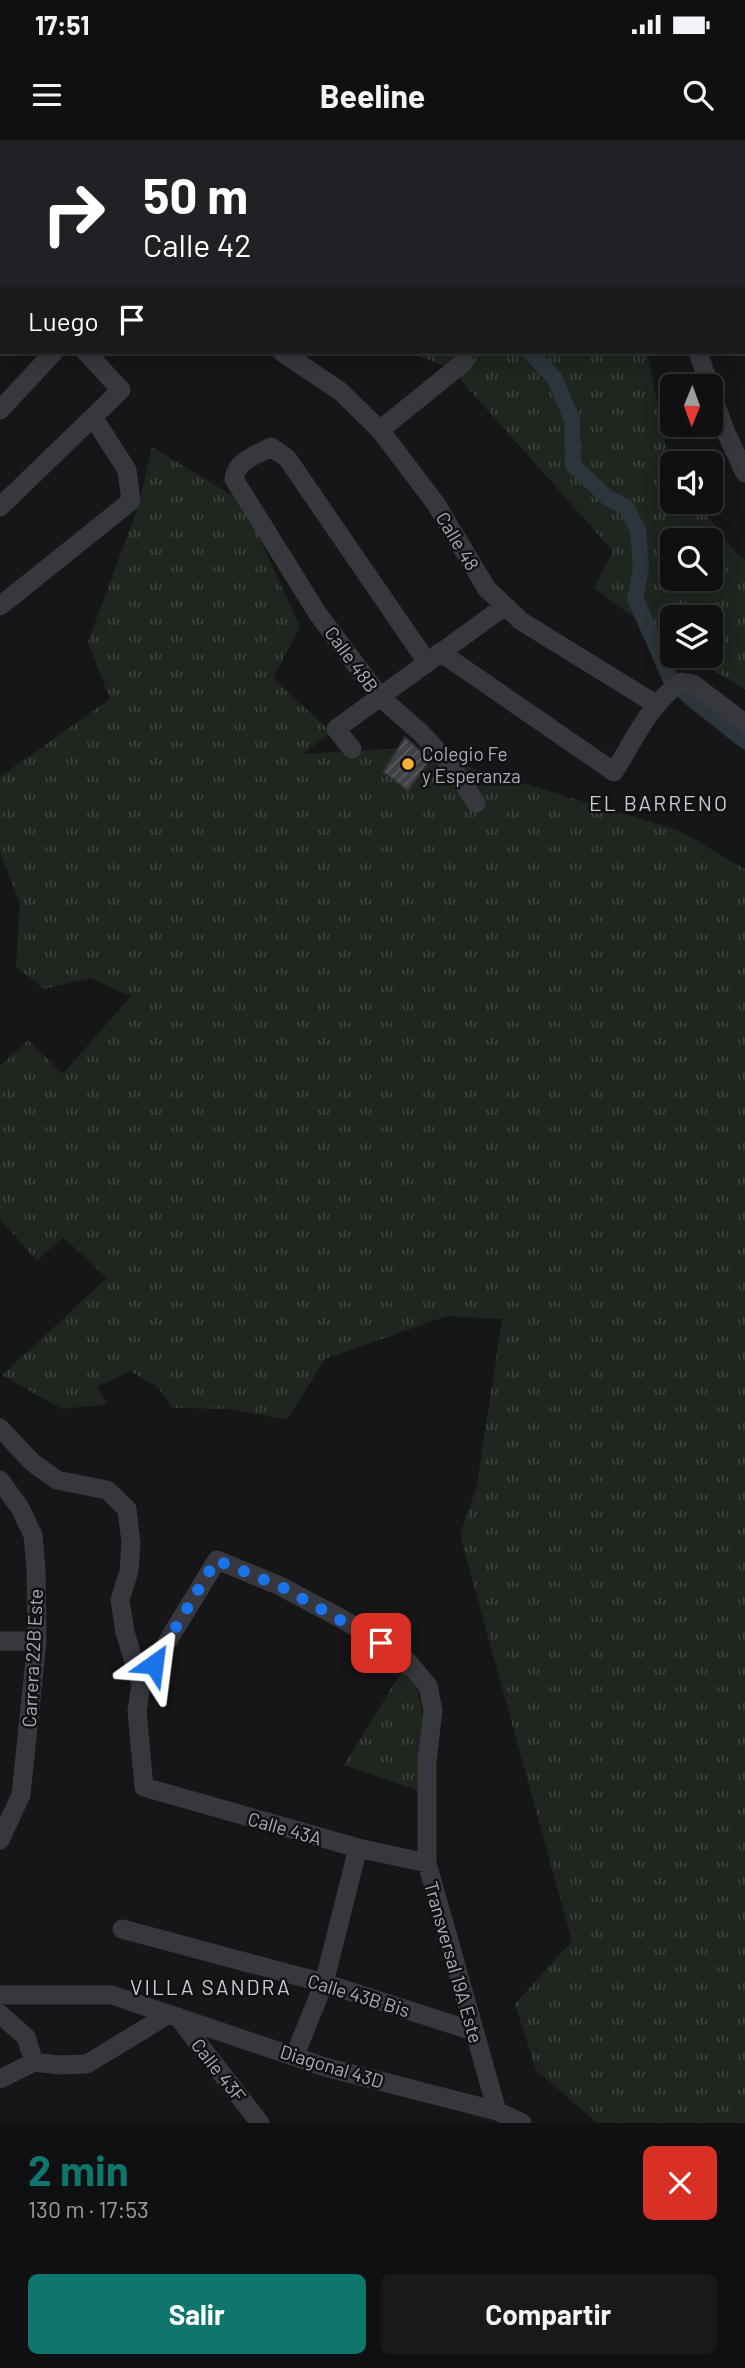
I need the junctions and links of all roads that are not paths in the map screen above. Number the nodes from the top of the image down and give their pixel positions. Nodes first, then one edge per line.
1 (52, 354) edge
2 (88, 354) edge
3 (285, 354) edge
4 (699, 354) edge
5 (464, 362) dead end
6 (705, 374) edge
7 (0, 410) edge
8 (93, 417) junction
9 (723, 425) edge
10 (380, 430) junction
11 (745, 473) edge
12 (0, 508) edge
13 (0, 606) edge
14 (505, 606) junction
15 (433, 657) junction
16 (380, 697) junction
17 (657, 705) junction
18 (745, 723) edge
19 (352, 749) dead end
20 (476, 803) dead end
21 (0, 1427) edge
22 (0, 1480) edge
23 (0, 1641) edge
24 (37, 1641) junction
25 (141, 1685) junction
26 (3, 1827) edge
27 (358, 1848) junction
28 (427, 1863) junction
29 (122, 1929) dead end
30 (324, 1983) junction
31 (0, 1995) edge
32 (0, 2014) edge
33 (173, 2015) junction
34 (473, 2031) junction
35 (295, 2055) junction
36 (34, 2062) junction
37 (0, 2079) edge
38 (497, 2111) junction
39 (260, 2123) edge
40 (522, 2123) edge

1 - 7 street
2 - 8 street
3 - 10 street, Calle 48
4 - 6 street
5 - 10 street
8 - 12 street
8 - 13 street
9 - 11 street
10 - 14 street, Calle 48
14 - 15 street
14 - 17 street, Calle 48
15 - 16 street
15 - 16 street, Calle 48B
15 - 17 street
16 - 19 street
16 - 20 street, Calle 48B
17 - 18 street
21 - 25 street
22 - 24 street, Carrera 22B Este
23 - 24 street
24 - 26 street, Carrera 22B Este
25 - 27 street, Calle 43A
25 - 28 street, Transversal 19A Este
27 - 28 street, Calle 43A
27 - 30 street
28 - 34 street, Transversal 19A Este
29 - 30 street, Calle 43B Bis
30 - 34 street, Calle 43B Bis
30 - 35 street
31 - 33 street, Diagonal 43D
32 - 36 street
33 - 35 street, Diagonal 43D
33 - 36 street
33 - 39 street, Calle 43F
34 - 38 street, Transversal 19A Este
35 - 38 street, Diagonal 43D
36 - 37 street
38 - 40 street, Diagonal 43D

